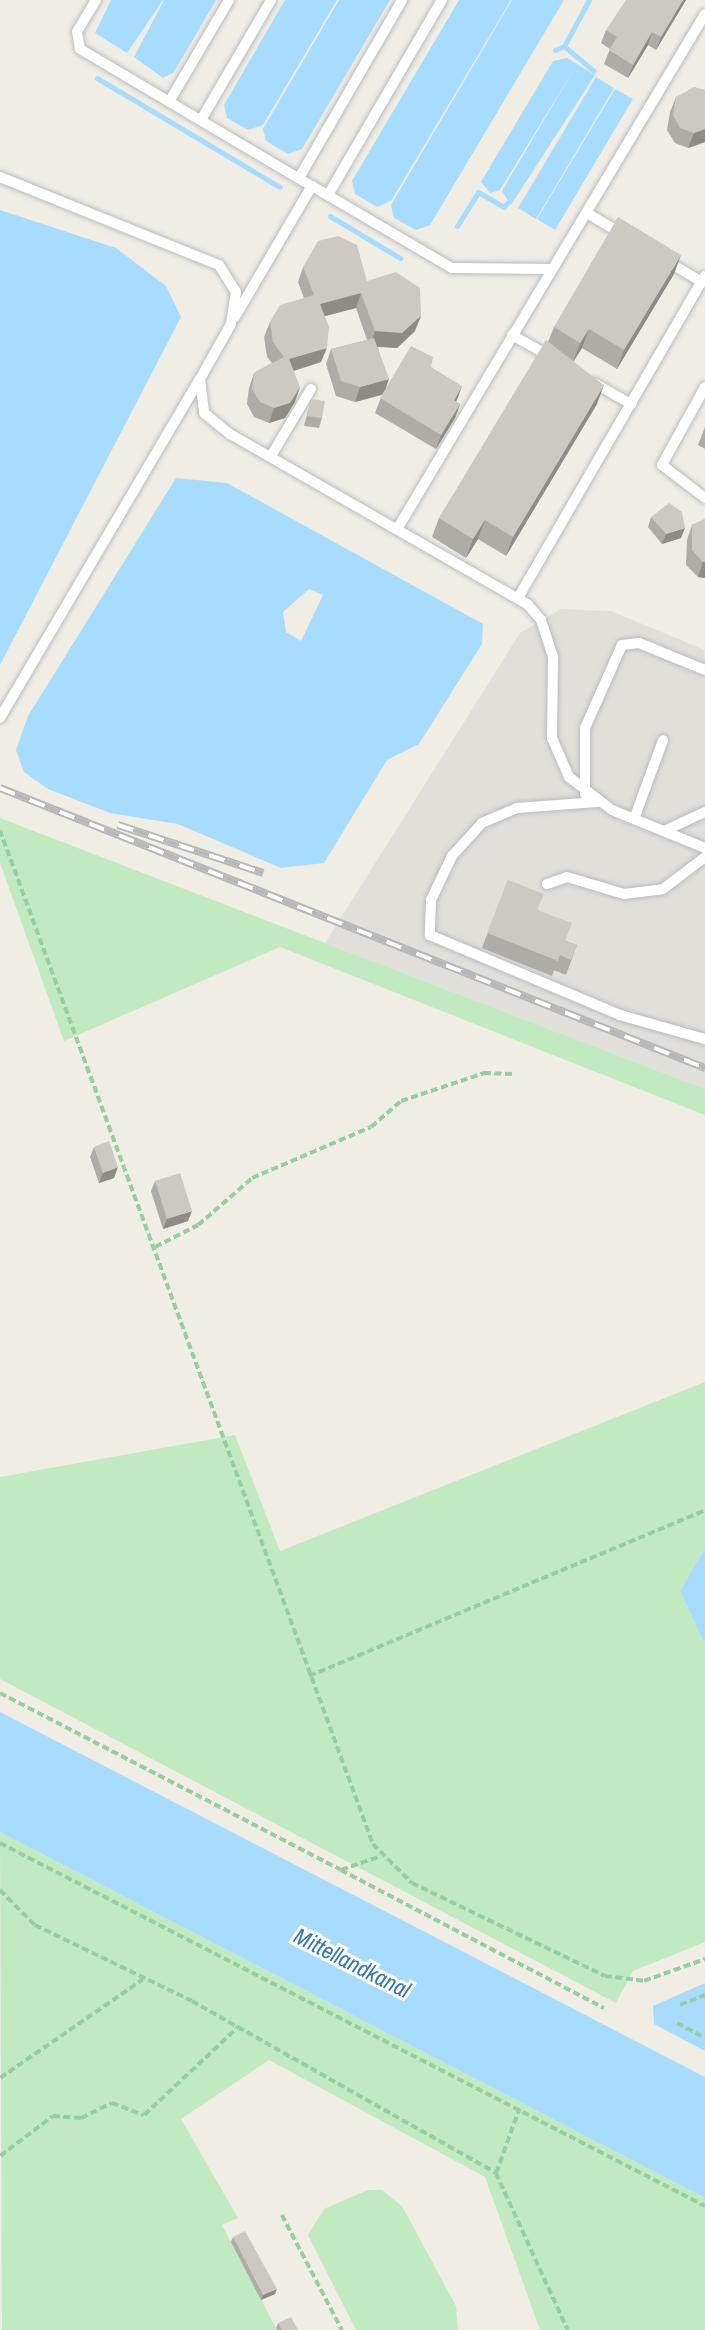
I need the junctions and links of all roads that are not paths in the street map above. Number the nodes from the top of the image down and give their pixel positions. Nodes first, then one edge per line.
1 (96, 0) edge
2 (229, 0) edge
3 (271, 0) edge
4 (402, 0) edge
5 (442, 0) edge
6 (705, 14) edge
7 (169, 102) junction
8 (201, 120) junction
9 (0, 177) edge
10 (299, 178) junction
11 (312, 186) junction
12 (328, 195) junction
13 (586, 213) junction
14 (632, 240) edge
15 (656, 254) edge
16 (552, 269) junction
17 (703, 279) edge
18 (231, 324) junction
19 (512, 335) junction
20 (559, 363) edge
21 (583, 376) edge
22 (200, 379) junction
23 (705, 387) edge
24 (311, 389) dead end
25 (631, 404) junction
26 (271, 456) junction
27 (705, 498) edge
28 (399, 526) junction
29 (518, 598) junction
30 (705, 670) edge
31 (0, 718) edge
32 (663, 740) dead end
33 (585, 793) junction
34 (597, 802) junction
35 (705, 812) edge
36 (634, 819) junction
37 (664, 831) junction
38 (705, 848) edge
39 (705, 857) edge
40 (547, 884) dead end
41 (705, 1039) edge

1 - 7 lane
2 - 7 lane
3 - 8 lane
4 - 10 lane
5 - 12 lane
6 - 13 lane
7 - 8 lane
8 - 10 lane
9 - 18 lane
10 - 11 lane
11 - 12 lane
11 - 18 lane
12 - 16 lane
13 - 14 lane
13 - 16 lane
15 - 17 lane
16 - 19 lane
17 - 25 lane
18 - 22 lane
19 - 20 lane
19 - 28 lane
21 - 25 lane
22 - 26 lane
22 - 31 lane
23 - 27 lane
24 - 26 lane
25 - 29 lane
26 - 28 lane
28 - 29 lane
29 - 33 lane
30 - 33 lane
32 - 36 lane
33 - 34 lane
34 - 36 lane
34 - 41 lane
35 - 37 lane
36 - 37 lane
37 - 38 lane
39 - 40 lane

